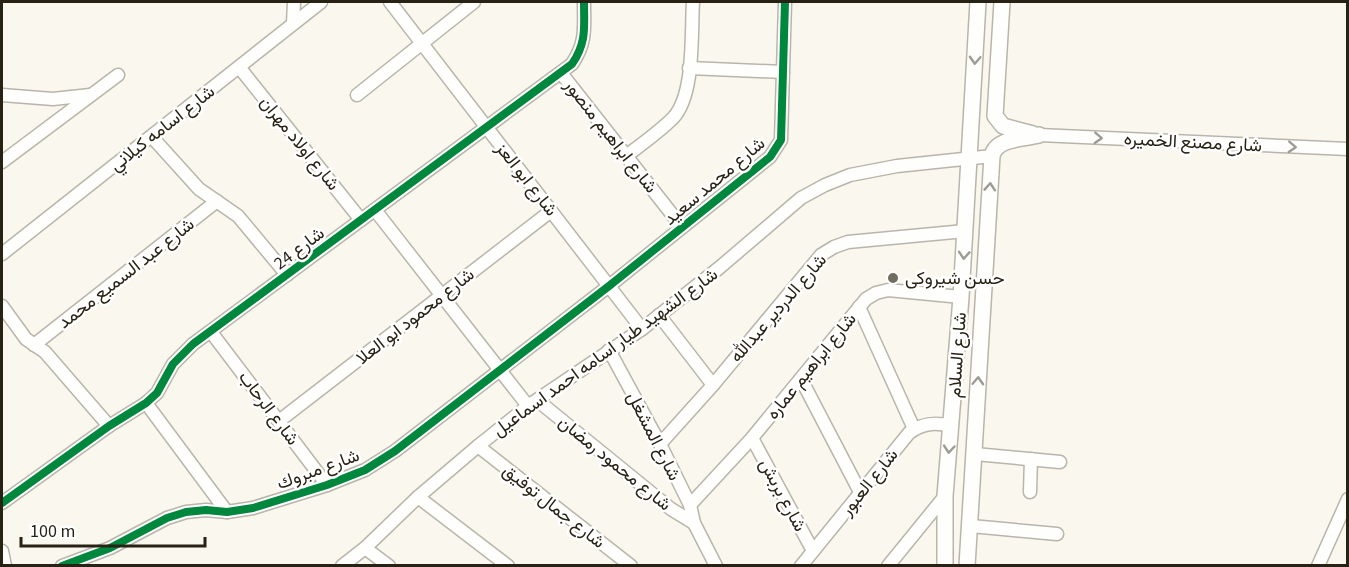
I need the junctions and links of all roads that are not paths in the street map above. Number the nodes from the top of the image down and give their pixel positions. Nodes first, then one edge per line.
1 (294, 2) edge
2 (321, 2) edge
3 (390, 2) edge
4 (474, 2) edge
5 (584, 2) edge
6 (693, 2) edge
7 (785, 2) edge
8 (1002, 2) edge
9 (978, 3) edge
10 (293, 23) junction
11 (422, 43) junction
12 (999, 43) junction
13 (238, 67) junction
14 (689, 68) junction
15 (783, 72) junction
16 (561, 73) junction
17 (118, 75) dead end
18 (2, 95) edge
19 (90, 95) junction
20 (357, 95) dead end
21 (487, 128) junction
22 (1039, 135) junction
23 (152, 137) junction
24 (1347, 149) edge
25 (626, 156) junction
26 (992, 156) junction
27 (969, 158) junction
28 (2, 162) edge
29 (217, 201) junction
30 (375, 210) junction
31 (551, 211) junction
32 (361, 220) junction
33 (682, 227) junction
34 (965, 231) junction
35 (2, 254) edge
36 (287, 275) junction
37 (609, 285) junction
38 (442, 294) junction
39 (961, 297) junction
40 (2, 306) edge
41 (860, 307) junction
42 (659, 315) junction
43 (642, 329) junction
44 (211, 332) junction
45 (34, 345) junction
46 (609, 350) junction
47 (500, 369) junction
48 (801, 379) junction
49 (713, 385) junction
50 (146, 403) junction
51 (533, 403) junction
52 (279, 421) junction
53 (109, 426) junction
54 (951, 426) junction
55 (914, 429) junction
56 (752, 438) junction
57 (660, 444) junction
58 (477, 446) junction
59 (975, 454) junction
60 (1031, 459) junction
61 (1060, 462) dead end
62 (327, 485) junction
63 (860, 492) junction
64 (1030, 492) dead end
65 (945, 496) junction
66 (418, 497) junction
67 (1347, 499) edge
68 (2, 503) edge
69 (690, 505) junction
70 (227, 512) junction
71 (694, 523) junction
72 (971, 526) junction
73 (1057, 534) dead end
74 (365, 548) junction
75 (2, 551) edge
76 (813, 551) junction
77 (4, 566) edge
78 (62, 566) edge
79 (342, 566) edge
80 (389, 566) edge
81 (508, 566) edge
82 (631, 566) edge
83 (716, 566) edge
84 (801, 566) edge
85 (888, 566) edge
86 (945, 566) edge
87 (967, 566) edge
88 (1318, 566) edge

1 - 10 street
2 - 10 street, شارع اسامه كيلاني
3 - 11 street, شارع ابو العز
4 - 11 street
5 - 16 street, شارع 24
6 - 14 street
7 - 15 street, شارع محمد سعيد
8 - 12 street
9 - 12 street
9 -> 27 street, شارع السلام
10 - 13 street, شارع اسامه كيلاني
11 - 20 street
11 - 21 street, شارع ابو العز
12 - 22 street
13 - 23 street, شارع اسامه كيلاني
13 - 32 street, شارع اولاد مهران
14 - 15 street
14 - 25 street
15 - 33 street, شارع محمد سعيد
16 - 21 street, شارع 24
16 - 25 street, شارع ابراهيم منصور
17 - 19 street
18 - 19 street
19 - 28 street
21 - 30 street, شارع 24
21 - 31 street, شارع ابو العز
22 -> 24 street, شارع مصنع الخميره
22 - 26 street
23 - 29 street
23 - 35 street, شارع اسامه كيلاني
25 - 33 street, شارع ابراهيم منصور
26 - 27 street, شارع الشهيد طيار اسامه احمد اسماعيل
59 -> 26 street, شارع السلام
27 - 34 street, شارع السلام
27 - 42 street, شارع الشهيد طيار اسامه احمد اسماعيل
29 - 36 street
29 - 45 street, شارع عبد السميع محمد
30 - 32 street, شارع 24
30 - 38 street, شارع محمود رمضان
31 - 37 street, شارع ابو العز
31 - 38 street, شارع محمود ابو العلا
32 - 36 street, شارع 24
33 - 37 street, شارع محمد سعيد
34 -> 39 street, شارع السلام
34 - 49 street, شارع الدردير عبدالله
36 - 44 street, شارع 24
37 - 43 street, شارع ابو العز
37 - 47 street, شارع مبروك
38 - 47 street, شارع محمود رمضان
38 - 52 street, شارع محمود ابو العلا
39 - 41 street, شارع ابراهيم عماره
39 - 54 street, شارع السلام
40 - 45 street
41 - 48 street, شارع ابراهيم عماره
41 - 55 street
42 - 43 street, شارع الشهيد طيار اسامه احمد اسماعيل
42 - 49 street
43 - 46 street, شارع الشهيد طيار اسامه احمد اسماعيل
44 - 50 street, شارع 24
44 - 52 street, شارع الرحاب
45 - 53 street
46 - 51 street, شارع الشهيد طيار اسامه احمد اسماعيل
46 - 57 street, شارع المشغل
47 - 51 street, شارع محمود رمضان
47 - 62 street, شارع مبروك
48 - 56 street, شارع ابراهيم عماره
48 - 63 street
49 - 57 street, شارع الدردير عبدالله
50 - 53 street, شارع 24
50 - 70 street
51 - 58 street, شارع الشهيد طيار اسامه احمد اسماعيل
51 - 71 street, شارع محمود رمضان
52 - 62 street, شارع الرحاب
53 - 68 street, شارع 24
54 - 55 street
54 -> 65 street, شارع السلام
55 - 63 street, شارع العبور
56 - 69 street, شارع ابراهيم عماره
56 - 76 street, شارع بربش
57 - 69 street, شارع المشغل
58 - 66 street, شارع الشهيد طيار اسامه احمد اسماعيل
58 - 82 street, شارع جمال توفيق
59 - 60 street
59 - 72 street, شارع السلام
60 - 61 street
60 - 64 street
62 - 70 street, شارع مبروك
63 - 76 street, شارع العبور
65 - 85 street
65 - 86 street, شارع السلام
66 - 74 street, شارع الشهيد طيار اسامه احمد اسماعيل
66 - 81 street
67 - 88 street
69 - 71 street, شارع المشغل
70 - 78 street, شارع مبروك
71 - 83 street, شارع المشغل
72 - 73 street
72 - 87 street, شارع السلام
74 - 79 street, شارع الشهيد طيار اسامه احمد اسماعيل
74 - 80 street
75 - 77 street
76 - 84 street, شارع العبور

